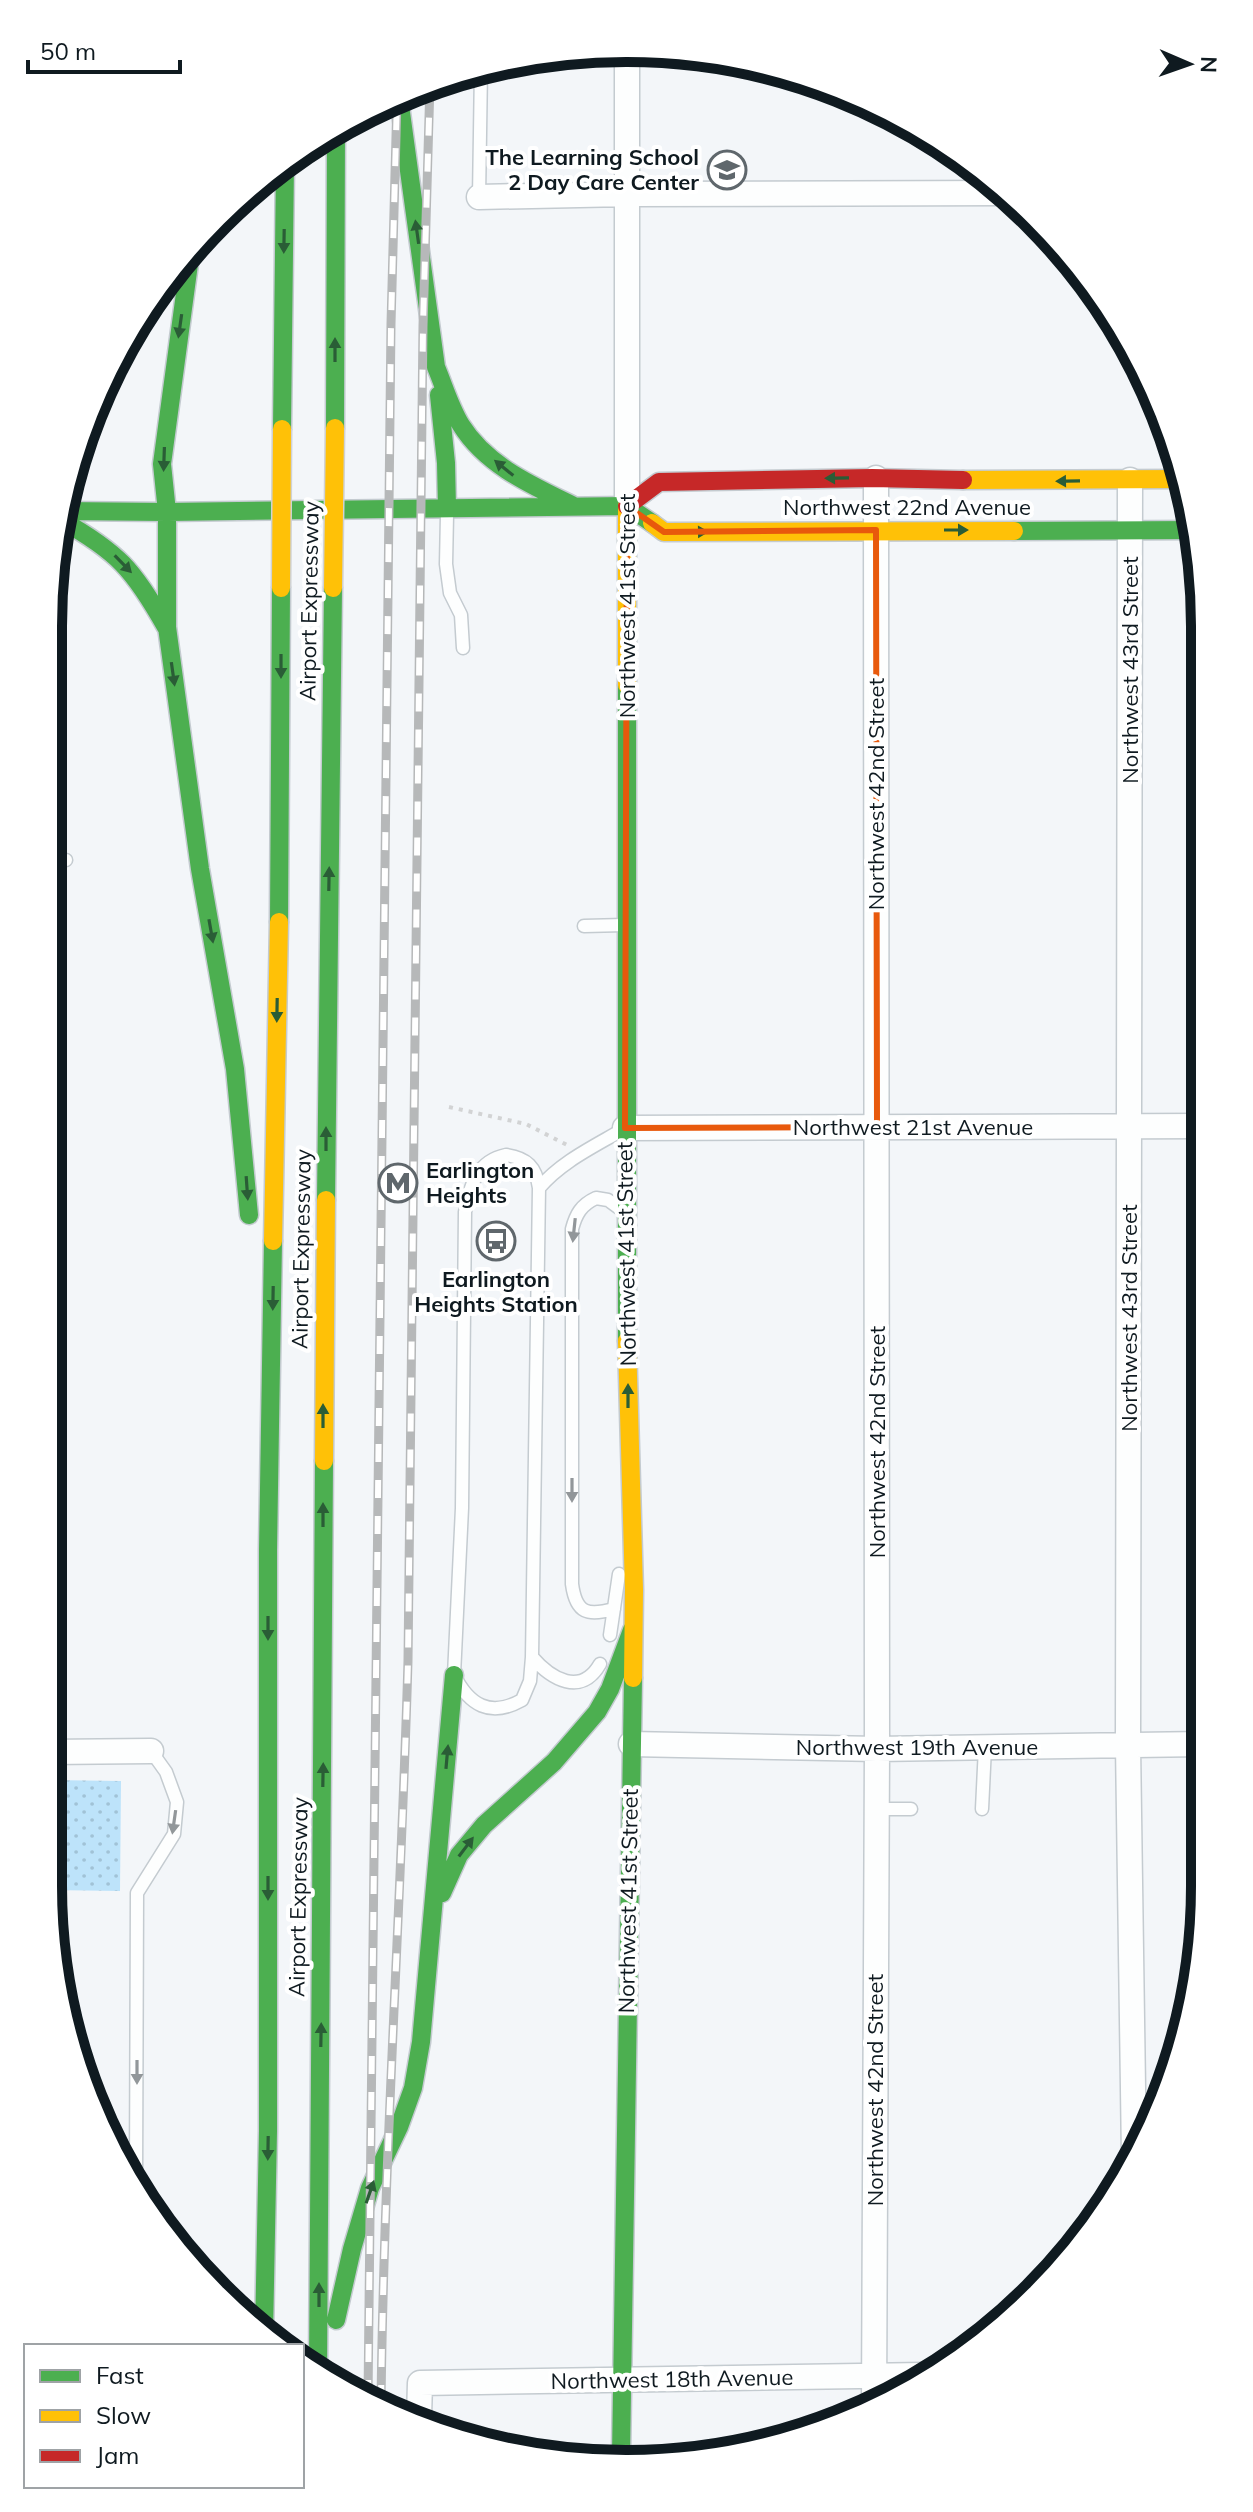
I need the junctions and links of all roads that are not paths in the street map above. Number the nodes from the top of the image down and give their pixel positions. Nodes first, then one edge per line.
1 (627, 62) edge
2 (481, 81) edge
3 (401, 109) edge
4 (336, 143) edge
5 (285, 178) edge
6 (988, 193) edge
7 (627, 194) junction
8 (479, 197) joint
9 (188, 272) edge
10 (436, 367) junction
11 (876, 478) junction
12 (1172, 479) edge
13 (1130, 480) junction
14 (572, 505) junction
15 (627, 506) junction
16 (447, 508) junction
17 (74, 511) edge
18 (167, 512) junction
19 (71, 526) edge
20 (876, 530) junction
21 (1130, 530) junction
22 (1182, 530) edge
23 (167, 627) junction
24 (463, 648) dead end
25 (62, 860) edge
26 (66, 860) dead end
27 (627, 925) junction
28 (584, 926) dead end
29 (1130, 1126) junction
30 (1191, 1126) edge
31 (877, 1127) junction
32 (625, 1128) junction
33 (539, 1188) junction
34 (626, 1214) junction
35 (250, 1234) dead end
36 (254, 1293) dead end
37 (629, 1502) junction
38 (268, 1550) junction
39 (614, 1609) junction
40 (632, 1630) junction
41 (607, 1644) dead end
42 (532, 1657) junction
43 (603, 1657) dead end
44 (454, 1675) junction
45 (631, 1744) junction
46 (1191, 1744) edge
47 (1128, 1745) junction
48 (985, 1747) junction
49 (877, 1749) junction
50 (151, 1751) joint
51 (62, 1752) edge
52 (877, 1809) junction
53 (911, 1809) dead end
54 (982, 1809) dead end
55 (429, 1946) junction
56 (1134, 2134) edge
57 (136, 2164) edge
58 (264, 2318) edge
59 (318, 2358) edge
60 (326, 2363) edge
61 (874, 2375) junction
62 (907, 2375) edge
63 (621, 2380) junction
64 (874, 2393) edge
65 (419, 2410) edge
66 (621, 2450) edge

1 - 7 street, Northwest 41st Street
2 - 8 lane
10 -> 3 main road
59 -> 4 main road, Airport Expressway, bridge
5 -> 38 main road, Airport Expressway, bridge
6 - 7 street
7 - 8 street
7 - 15 street, Northwest 41st Street
9 -> 18 main road
14 -> 10 main road
10 - 16 main road
13 -> 11 main road, Northwest 22nd Avenue
11 -> 15 main road, Northwest 22nd Avenue
11 - 20 street, Northwest 42nd Street
12 - 13 main road, Northwest 22nd Avenue
13 - 21 street, Northwest 43rd Street
14 - 15 main road
14 - 16 main road
15 -> 20 main road, Northwest 22nd Avenue
15 - 27 main road, Northwest 41st Street
16 - 18 main road
16 - 24 lane
17 - 18 main road
18 - 23 main road
19 -> 23 main road
20 -> 21 main road, Northwest 22nd Avenue
20 - 31 street, Northwest 42nd Street
21 - 22 main road, Northwest 22nd Avenue
21 - 29 street, Northwest 43rd Street
23 -> 35 main road
25 - 26 lane
27 - 28 lane
27 - 32 main road, Northwest 41st Street
29 - 30 street, Northwest 21st Avenue
29 - 31 street, Northwest 21st Avenue
29 - 47 street, Northwest 43rd Street
31 - 32 street, Northwest 21st Avenue
31 - 49 street, Northwest 42nd Street
32 - 33 lane
32 - 34 main road, Northwest 41st Street
33 - 42 lane
33 - 44 lane
37 -> 34 main road, Northwest 41st Street
34 -> 39 lane
36 - 38 main road
37 - 39 lane
37 - 40 main road, Northwest 41st Street
38 -> 58 main road, Airport Expressway
39 - 41 lane
40 - 45 main road, Northwest 41st Street
55 -> 40 main road
42 - 43 lane
42 - 44 lane
55 -> 44 main road
45 - 49 street, Northwest 19th Avenue
45 - 63 main road, Northwest 41st Street
46 - 47 street, Northwest 19th Avenue
47 - 48 street, Northwest 19th Avenue
47 - 56 street, Northwest 43rd Street
48 - 49 street, Northwest 19th Avenue
48 - 54 lane
49 - 52 street, Northwest 42nd Street
50 - 51 street
50 -> 57 lane
52 - 53 lane
52 - 61 street, Northwest 42nd Street
60 -> 55 main road
61 - 62 street, Northwest 18th Avenue
61 - 63 street, Northwest 18th Avenue
61 - 64 street, Northwest 42nd Street
63 - 65 street, Northwest 18th Avenue
63 - 66 main road, Northwest 41st Street

